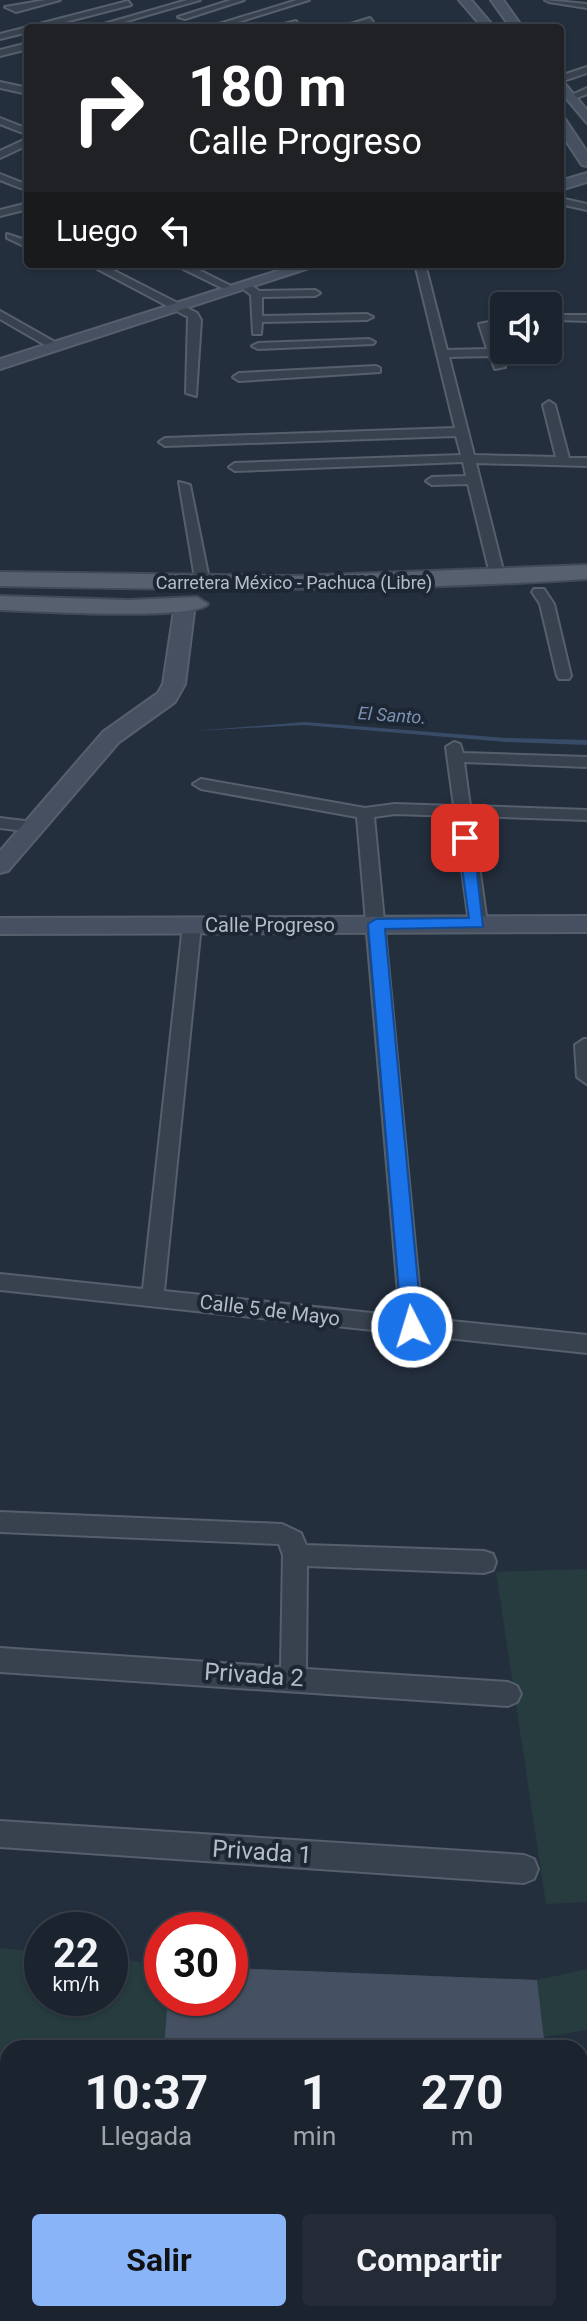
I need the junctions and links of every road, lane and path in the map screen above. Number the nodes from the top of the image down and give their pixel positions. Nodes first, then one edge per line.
1 (56, 0) edge
2 (103, 0) edge
3 (196, 0) edge
4 (240, 0) edge
5 (305, 0) edge
6 (465, 0) edge
7 (497, 0) edge
8 (549, 0) edge
9 (580, 0) edge
10 (570, 4) junction
11 (587, 6) edge
12 (9, 7) dead end
13 (159, 11) junction
14 (183, 16) junction
15 (170, 20) dead end
16 (370, 20) dead end
17 (296, 23) dead end
18 (52, 24) edge
19 (109, 24) edge
20 (218, 24) edge
21 (225, 24) edge
22 (293, 24) edge
23 (358, 24) edge
24 (486, 24) edge
25 (514, 24) edge
26 (24, 31) edge
27 (0, 37) edge
28 (24, 47) edge
29 (0, 53) edge
30 (587, 70) edge
31 (564, 79) edge
32 (24, 81) edge
33 (3, 86) edge
34 (564, 86) edge
35 (24, 90) edge
36 (587, 91) edge
37 (571, 97) junction
38 (587, 119) edge
39 (0, 121) edge
40 (564, 128) edge
41 (24, 130) edge
42 (24, 143) edge
43 (0, 155) edge
44 (587, 162) edge
45 (0, 177) edge
46 (587, 177) edge
47 (15, 182) junction
48 (564, 185) edge
49 (0, 186) edge
50 (24, 186) edge
51 (564, 202) edge
52 (24, 207) edge
53 (587, 207) edge
54 (0, 213) edge
55 (11, 236) dead end
56 (24, 243) edge
57 (101, 268) edge
58 (188, 268) edge
59 (297, 268) edge
60 (421, 268) edge
61 (245, 290) junction
62 (315, 293) dead end
63 (177, 308) junction
64 (0, 314) edge
65 (367, 317) dead end
66 (562, 318) edge
67 (587, 318) edge
68 (256, 319) junction
69 (485, 324) dead end
70 (490, 340) edge
71 (369, 342) dead end
72 (258, 346) junction
73 (56, 347) junction
74 (490, 352) edge
75 (442, 354) junction
76 (0, 364) edge
77 (498, 364) edge
78 (499, 367) dead end
79 (376, 370) dead end
80 (259, 376) junction
81 (239, 377) dead end
82 (206, 393) dead end
83 (549, 405) dead end
84 (461, 432) junction
85 (165, 442) dead end
86 (468, 458) junction
87 (563, 461) junction
88 (587, 462) edge
89 (235, 467) dead end
90 (474, 480) junction
91 (432, 481) dead end
92 (184, 485) dead end
93 (587, 572) edge
94 (498, 578) junction
95 (0, 579) edge
96 (203, 584) junction
97 (587, 591) edge
98 (539, 592) junction
99 (0, 603) edge
100 (185, 604) junction
101 (564, 676) dead end
102 (587, 762) edge
103 (201, 784) dead end
104 (461, 810) junction
105 (365, 813) junction
106 (587, 815) edge
107 (0, 823) edge
108 (33, 827) junction
109 (0, 866) edge
110 (478, 923) junction
111 (376, 924) junction
112 (587, 924) edge
113 (192, 925) junction
114 (0, 926) edge
115 (584, 1045) dead end
116 (587, 1077) edge
117 (0, 1282) edge
118 (153, 1297) junction
119 (412, 1327) junction
120 (587, 1344) edge
121 (0, 1522) edge
122 (295, 1555) junction
123 (484, 1562) dead end
124 (0, 1660) edge
125 (293, 1677) junction
126 (508, 1694) dead end
127 (0, 1834) edge
128 (524, 1869) dead end

1 - 12 street
2 - 18 street
3 - 13 street
4 - 14 street
5 - 21 street
6 - 24 main road
7 - 25 main road
8 - 10 street
9 - 10 street
10 - 11 street
13 - 14 street
13 - 19 street
14 - 15 street
14 - 20 street
16 - 23 street
17 - 22 street
26 - 27 street
28 - 29 street
30 - 31 street
32 - 33 street
33 - 35 street
34 - 37 main road
36 - 37 street
37 - 38 main road
39 - 41 street
40 - 44 main road
42 - 43 street
45 - 47 street
46 - 48 main road
47 - 49 street
47 - 50 street
51 - 53 street
52 - 54 street
55 - 56 street
57 - 63 street
58 - 61 street
59 - 61 main road
60 - 75 street
61 - 62 street
61 - 63 main road
61 - 68 street
63 - 73 main road
63 - 82 street
64 - 73 street
65 - 68 street
66 - 67 street
68 - 72 street
69 - 70 street
71 - 72 street
72 - 80 street
73 - 76 main road
74 - 75 street
75 - 84 street
77 - 78 street
79 - 80 street
80 - 81 street
83 - 87 street
84 - 85 street
84 - 86 street
86 - 87 street
86 - 89 street
86 - 90 street
87 - 88 street
90 - 91 street
90 - 94 street
92 - 96 street
93 - 94 main road, Carretera México - Pachuca (Libre)
94 - 96 main road, Carretera México - Pachuca (Libre)
95 - 96 main road, Carretera México - Pachuca (Libre)
97 - 98 main road, Carretera México - Pachuca (Libre)
98 - 100 main road, Carretera México - Pachuca (Libre)
98 - 101 street
99 - 100 main road, Carretera México - Pachuca (Libre)
100 - 108 main road
102 - 104 street
103 - 105 street
104 - 105 street
104 - 106 street
104 - 110 street
105 - 111 street
107 - 108 street
108 - 109 main road
110 - 111 main road, Calle Progreso
110 - 112 main road, Calle Progreso
111 - 113 main road, Calle Progreso
111 - 119 street
113 - 114 main road, Calle Progreso
113 - 118 street
115 - 116 street
117 - 118 street, Calle 5 de Mayo
118 - 119 street, Calle 5 de Mayo
119 - 120 street, Calle 5 de Mayo
121 - 122 street
122 - 123 street
122 - 125 street
124 - 125 street, Privada 2
125 - 126 street, Privada 2
127 - 128 street, Privada 1

